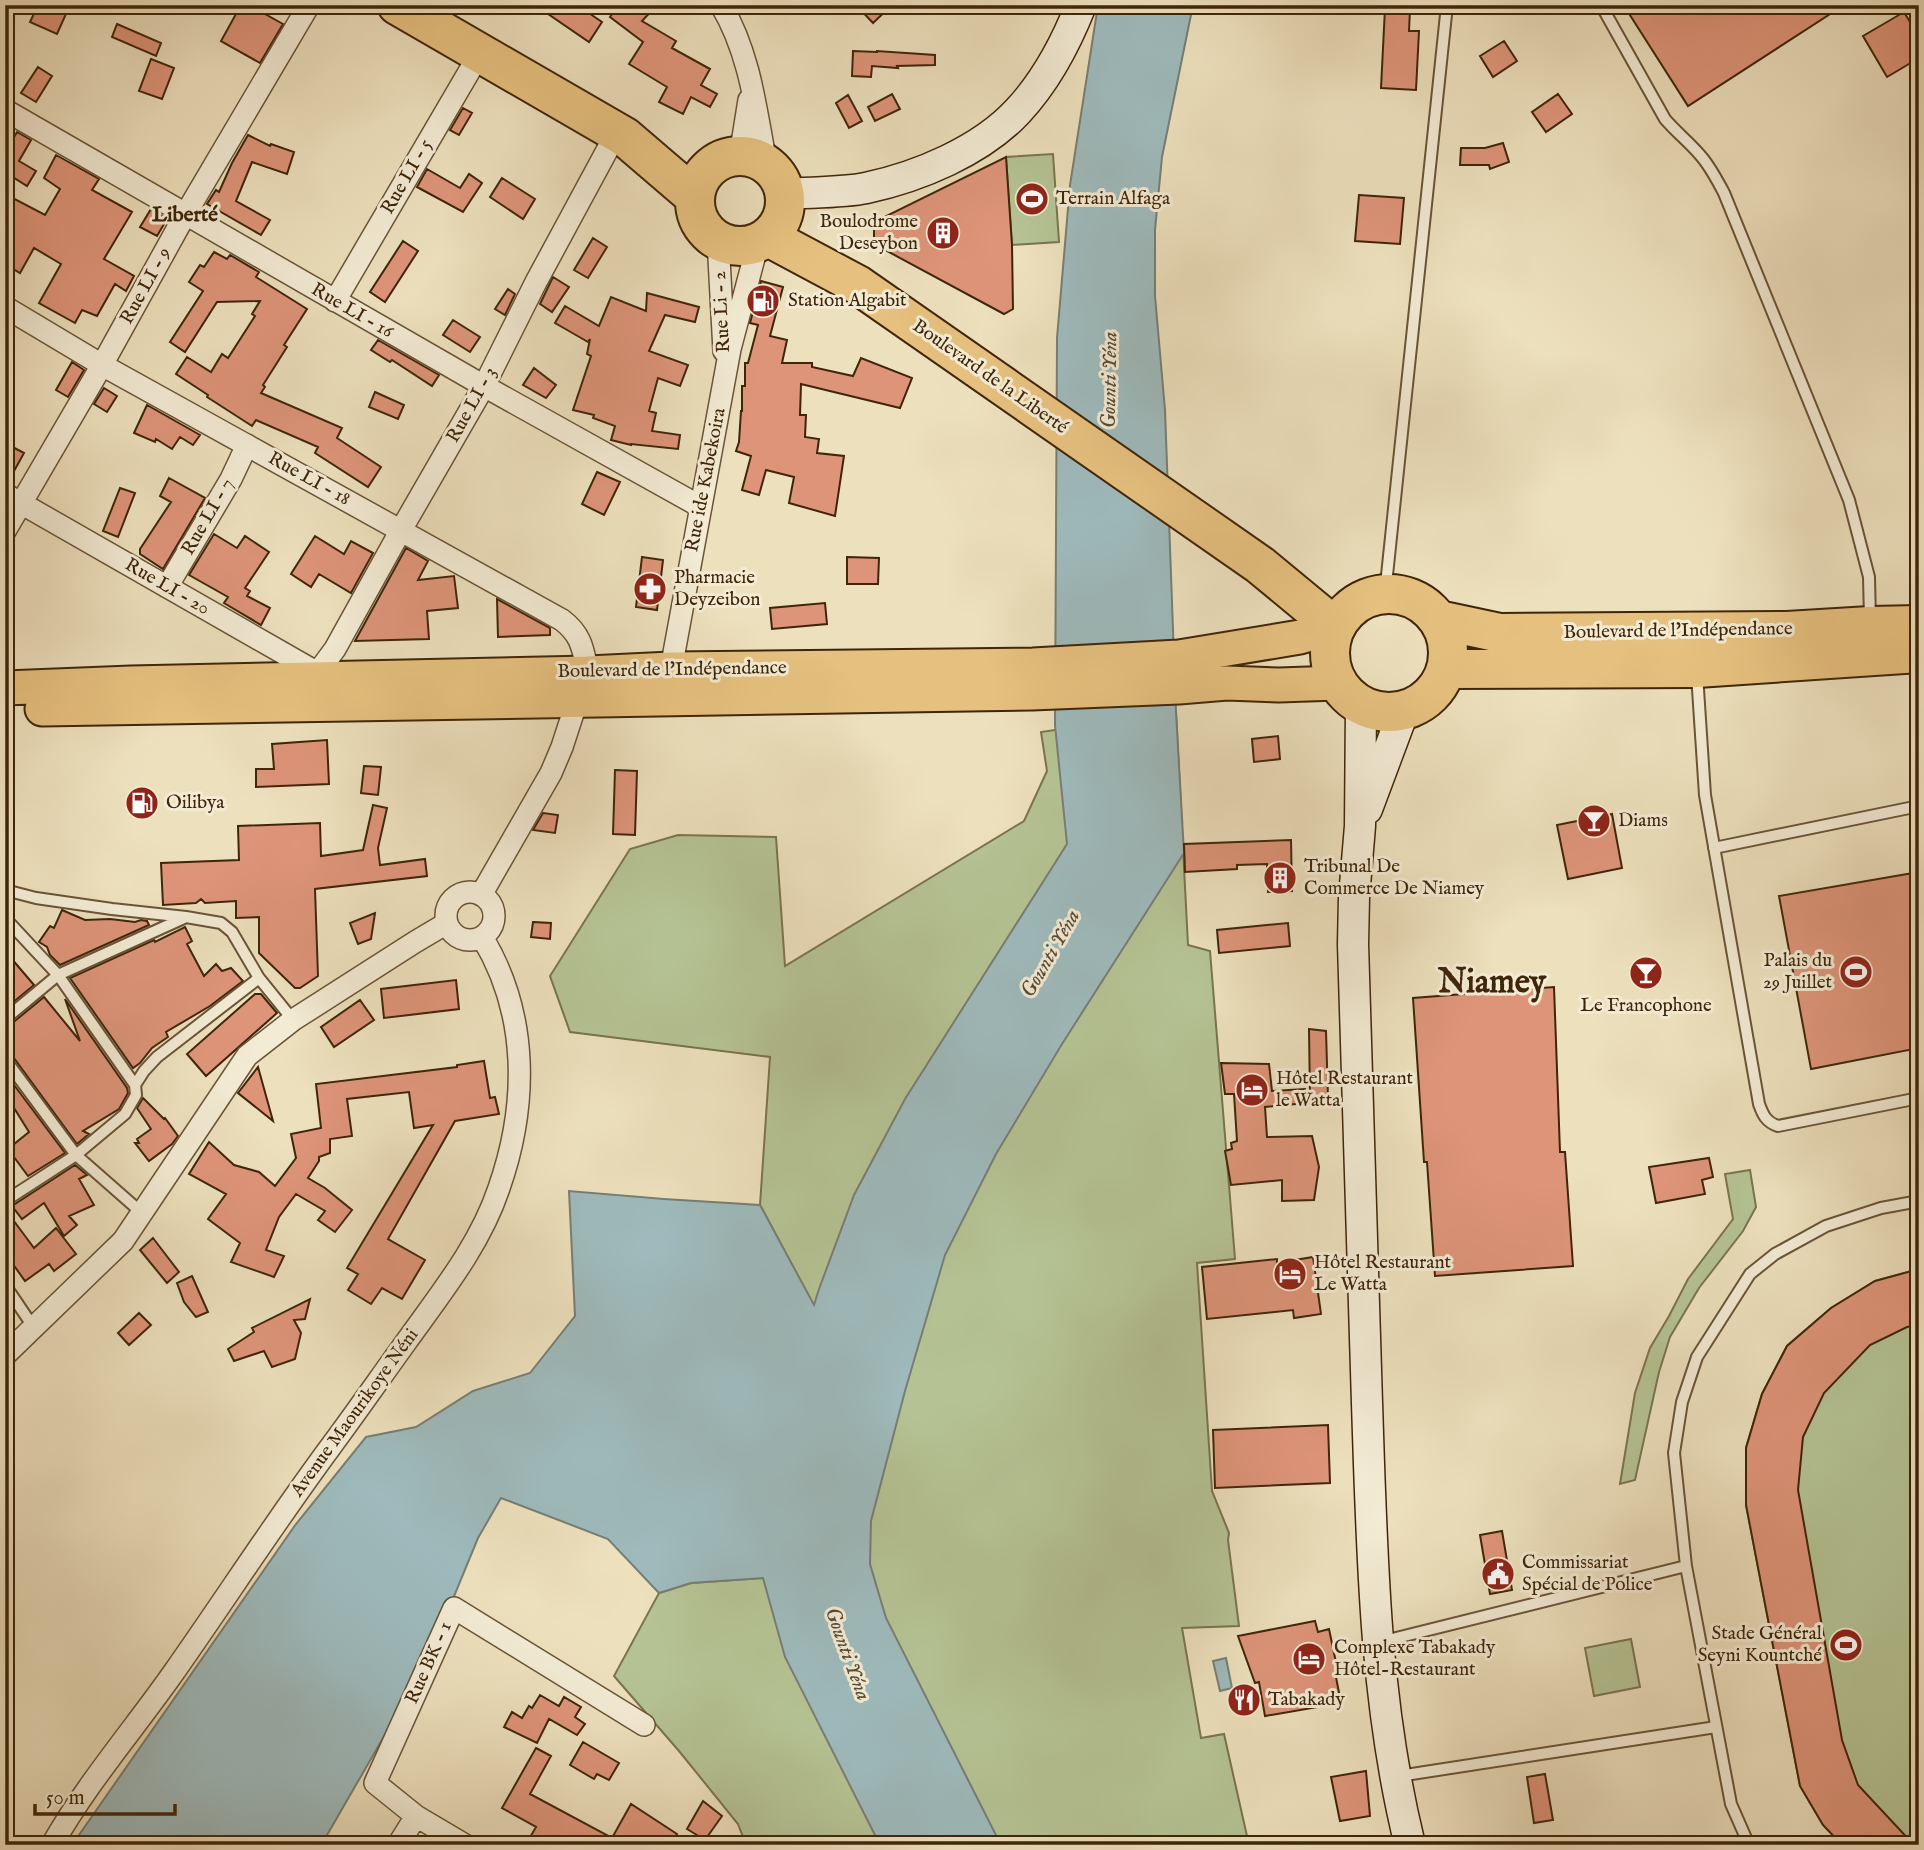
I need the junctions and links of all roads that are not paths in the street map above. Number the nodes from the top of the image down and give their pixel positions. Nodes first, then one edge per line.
1 (309, 5) edge
2 (397, 5) edge
3 (1081, 5) edge
4 (1447, 5) edge
5 (1601, 5) edge
6 (723, 6) edge
7 (480, 53) junction
8 (5, 110) edge
9 (621, 134) junction
10 (761, 194) junction
11 (695, 197) junction
12 (185, 215) junction
13 (718, 240) junction
14 (335, 301) junction
15 (5, 307) edge
16 (102, 365) junction
17 (726, 374) junction
18 (484, 386) junction
19 (247, 445) junction
20 (13, 499) edge
21 (701, 507) junction
22 (401, 530) junction
23 (5, 531) edge
24 (167, 587) junction
25 (1359, 608) junction
26 (1439, 620) junction
27 (1919, 625) edge
28 (1870, 626) junction
29 (1919, 653) edge
30 (1697, 668) junction
31 (671, 669) junction
32 (1446, 669) junction
33 (1179, 672) junction
34 (309, 676) junction
35 (1032, 679) junction
36 (583, 687) junction
37 (5, 688) edge
38 (1349, 694) junction
39 (5, 710) edge
40 (1404, 710) junction
41 (1919, 806) edge
42 (1360, 826) junction
43 (1714, 848) junction
44 (5, 890) edge
45 (481, 895) junction
46 (186, 917) junction
47 (5, 918) edge
48 (447, 923) junction
49 (482, 937) junction
50 (58, 975) junction
51 (259, 978) junction
52 (5, 1019) edge
53 (293, 1020) junction
54 (5, 1059) edge
55 (135, 1085) junction
56 (1919, 1098) edge
57 (76, 1155) junction
58 (5, 1201) edge
59 (1919, 1201) edge
60 (142, 1213) junction
61 (5, 1285) edge
62 (34, 1328) junction
63 (5, 1355) edge
64 (1686, 1566) junction
65 (1377, 1643) junction
66 (644, 1725) dead end
67 (1716, 1727) junction
68 (1396, 1777) junction
69 (416, 1816) junction
70 (52, 1845) edge
71 (398, 1845) edge
72 (465, 1845) edge
73 (1410, 1845) edge
74 (1749, 1845) edge

1 - 12 street, Rue LI - 9
2 - 7 highway
3 - 10 street
4 - 25 lane
5 - 28 lane
6 - 10 street, Rue Li - 2
7 - 9 highway
7 - 14 street, Rue LI - 5
8 - 12 street, Rue LI - 16
9 - 10 highway
9 - 11 highway
9 - 18 street, Rue LI - 3
10 - 11 highway
10 - 13 highway
10 - 17 street, Rue Li - 2
10 - 25 highway, Boulevard de la Liberté
11 - 13 highway
12 - 14 street, Rue LI - 16
12 - 16 street, Rue LI - 9
13 - 17 street, Rue Li - 2
14 - 18 street, Rue LI - 16
15 - 16 street, Rue LI - 18
16 - 19 street, Rue LI - 18
16 - 20 street, Rue LI - 9
17 - 21 street, Rue ide Kabekoira
18 - 21 street, Rue LI - 16
18 - 22 street, Rue LI - 3
19 - 22 street, Rue LI - 18
19 - 24 street, Rue LI - 7
20 - 23 street, Rue LI - 9
20 - 24 street, Rue LI - 20
21 - 31 street, Rue ide Kabekoira
22 - 34 street, Rue LI - 3
22 - 36 street, Rue LI - 18
24 - 34 street, Rue LI - 20
25 - 26 highway
25 - 33 main road, Boulevard de l'Indépendance
25 - 38 highway
26 - 28 highway, Boulevard de l'Indépendance
26 - 32 highway
27 - 28 highway, Boulevard de l'Indépendance
29 - 30 highway, Boulevard de l'Indépendance
30 - 32 highway, Boulevard de l'Indépendance
30 - 43 lane
31 - 35 main road, Boulevard de l'Indépendance
31 - 36 main road, Boulevard de l'Indépendance
32 - 40 highway
33 - 35 main road, Boulevard de l'Indépendance
33 - 38 main road, Boulevard de l'Indépendance
34 - 36 main road, Boulevard de l'Indépendance
34 - 37 main road, Boulevard de l'Indépendance
35 - 36 main road, Boulevard de l'Indépendance
36 - 39 main road, Boulevard de l'Indépendance
36 - 45 street
38 - 40 highway
38 - 42 street
40 - 42 street
41 - 43 lane
42 - 65 street
43 - 56 lane
44 - 46 lane
45 - 48 street
45 - 49 street
46 - 50 lane
46 - 51 lane
47 - 50 lane
48 - 49 street
48 - 53 street
49 - 70 street, Avenue Maourikoye Néni
50 - 52 lane
50 - 55 lane
51 - 53 lane
51 - 55 lane
53 - 60 street
54 - 57 lane
55 - 57 lane
57 - 58 lane
57 - 60 lane
59 - 64 lane
60 - 62 street
61 - 62 lane
62 - 63 street
64 - 65 lane
64 - 67 lane
65 - 68 street
66 - 69 street, Rue BK - 1
67 - 68 lane
67 - 74 lane
68 - 73 street
69 - 71 street
69 - 72 street, Rue BK - 1

